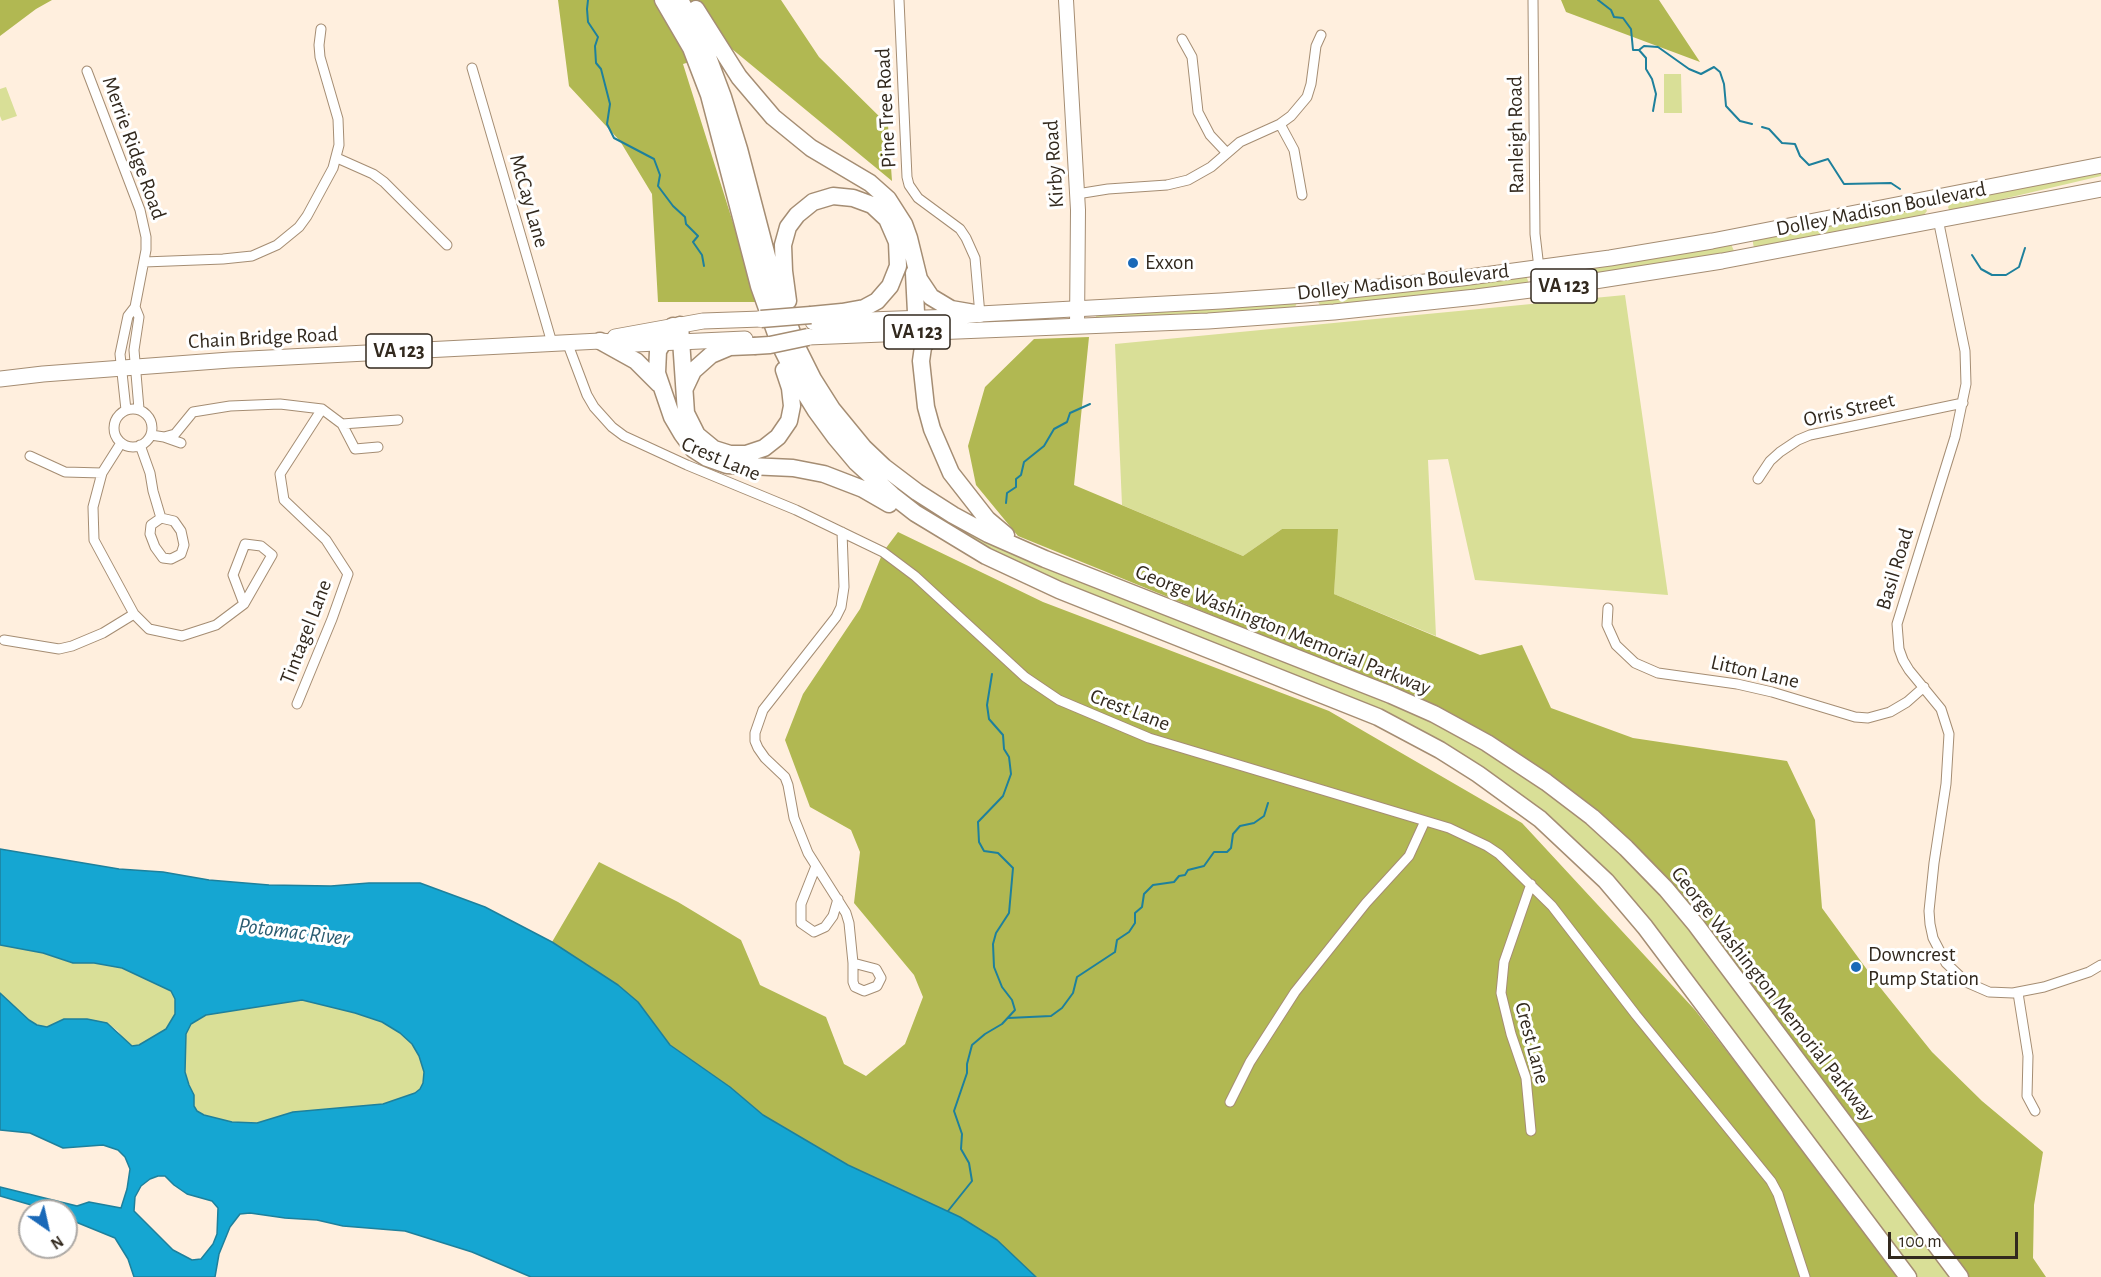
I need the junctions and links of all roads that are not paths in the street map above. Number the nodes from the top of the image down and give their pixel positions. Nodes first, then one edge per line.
1 (663, 0) edge
2 (680, 0) edge
3 (691, 0) edge
4 (899, 0) edge
5 (1066, 0) edge
6 (1533, 0) edge
7 (321, 29) dead end
8 (1322, 35) dead end
9 (1182, 39) dead end
10 (472, 68) dead end
11 (87, 71) dead end
12 (1280, 124) junction
13 (1226, 152) junction
14 (337, 158) junction
15 (2101, 165) edge
16 (2101, 189) edge
17 (1077, 194) junction
18 (1302, 195) dead end
19 (1933, 198) junction
20 (1938, 219) junction
21 (1743, 235) junction
22 (447, 245) dead end
23 (1746, 256) junction
24 (914, 258) junction
25 (144, 262) junction
26 (1539, 268) junction
27 (759, 286) junction
28 (1542, 289) junction
29 (1305, 295) junction
30 (135, 307) junction
31 (1077, 309) junction
32 (1308, 314) junction
33 (752, 319) joint
34 (981, 322) junction
35 (1077, 326) junction
36 (922, 327) junction
37 (678, 331) junction
38 (810, 332) junction
39 (600, 340) junction
40 (560, 343) junction
41 (662, 343) junction
42 (753, 343) junction
43 (127, 367) junction
44 (0, 379) edge
45 (659, 384) junction
46 (684, 389) junction
47 (1963, 403) junction
48 (139, 409) junction
49 (322, 409) junction
50 (126, 410) junction
51 (398, 420) dead end
52 (342, 424) junction
53 (151, 435) junction
54 (164, 437) junction
55 (181, 442) dead end
56 (122, 443) junction
57 (140, 446) junction
58 (378, 447) dead end
59 (30, 456) dead end
60 (102, 472) junction
61 (1758, 478) dead end
62 (161, 518) junction
63 (842, 532) junction
64 (943, 532) junction
65 (1045, 559) junction
66 (244, 604) junction
67 (1608, 608) dead end
68 (134, 614) junction
69 (4, 640) dead end
70 (1924, 687) junction
71 (297, 704) dead end
72 (1425, 821) junction
73 (816, 866) junction
74 (1531, 884) junction
75 (838, 899) junction
76 (853, 963) dead end
77 (2101, 965) edge
78 (2018, 993) junction
79 (1230, 1102) dead end
80 (2035, 1111) dead end
81 (1531, 1131) dead end
82 (1805, 1277) edge
83 (1908, 1277) edge
84 (1960, 1277) edge

1 - 27 highway
2 - 38 highway, George Washington Memorial Parkway
3 - 24 highway
4 - 34 street, Pine Tree Road
5 - 17 main road, Kirby Road
6 - 26 street, Ranleigh Road
7 - 14 street
8 - 12 street
9 - 13 street
10 - 40 street, McCay Lane
11 - 25 street, Merrie Ridge Road
12 - 13 street
12 - 18 street
13 - 17 street
14 - 22 street
14 - 25 street
15 - 19 main road, Dolley Madison Boulevard / VA 123
16 - 20 main road, Dolley Madison Boulevard / VA 123
17 - 31 main road, Kirby Road
19 - 20 main road
19 - 21 main road, Dolley Madison Boulevard / VA 123
20 - 23 main road, Dolley Madison Boulevard / VA 123
20 - 47 street, Basil Road
21 - 23 main road
21 - 26 main road, Dolley Madison Boulevard / VA 123
23 - 28 main road, Dolley Madison Boulevard / VA 123
24 - 34 highway
24 - 36 highway
25 - 30 street, Merrie Ridge Road
26 - 28 main road
26 - 29 main road, Dolley Madison Boulevard / VA 123
27 - 46 highway
27 - 64 highway
28 - 32 main road, Dolley Madison Boulevard / VA 123
29 - 31 main road, Dolley Madison Boulevard / VA 123
29 - 32 main road
30 - 43 street, Merrie Ridge Road
30 - 43 street, Merrie Ridge Road
31 - 34 main road, Dolley Madison Boulevard / VA 123
31 - 35 main road, Kirby Road
32 - 35 main road, Dolley Madison Boulevard / VA 123
33 - 37 main road, Chain Bridge Road / VA 123
33 - 38 highway, bridge
34 - 35 main road, Dolley Madison Boulevard / VA 123
34 - 36 main road, Dolley Madison Boulevard / VA 123
34 - 36 main road, Dolley Madison Boulevard / VA 123
36 - 38 main road, Dolley Madison Boulevard / VA 123
36 - 65 highway
37 - 39 main road, Chain Bridge Road / VA 123
37 - 41 highway
37 - 42 main road, Chain Bridge Road / VA 123
37 - 46 highway
38 - 38 highway
38 - 42 highway, bridge
38 - 65 highway, George Washington Memorial Parkway
39 - 40 main road, Chain Bridge Road / VA 123
39 - 41 main road, Chain Bridge Road / VA 123
39 - 45 highway
40 - 43 main road, Chain Bridge Road / VA 123
40 - 63 street, Crest Lane
41 - 45 highway
42 - 46 highway
43 - 44 main road, Chain Bridge Road / VA 123
43 - 48 street
43 - 50 street
45 - 64 highway
47 - 61 street, Orris Street
47 - 70 street, Basil Road
48 - 50 street
48 - 53 street
49 - 52 street
49 - 54 street
49 - 71 street, Tintagel Lane
50 - 56 street
51 - 52 street
52 - 58 street
53 - 54 street
53 - 57 street
54 - 55 street
56 - 57 street
56 - 60 street
57 - 62 street
59 - 60 street
60 - 68 street
62 - 62 street
63 - 72 street, Crest Lane
63 - 73 street
64 - 83 highway
65 - 84 highway, George Washington Memorial Parkway
66 - 66 street
66 - 68 street
67 - 70 street, Litton Lane
68 - 69 street
70 - 78 street, Basil Road
72 - 74 street, Crest Lane
72 - 79 street
73 - 75 street
73 - 75 street
74 - 81 street, Crest Lane
74 - 82 street
75 - 76 street
77 - 78 street, Basil Road
78 - 80 street

